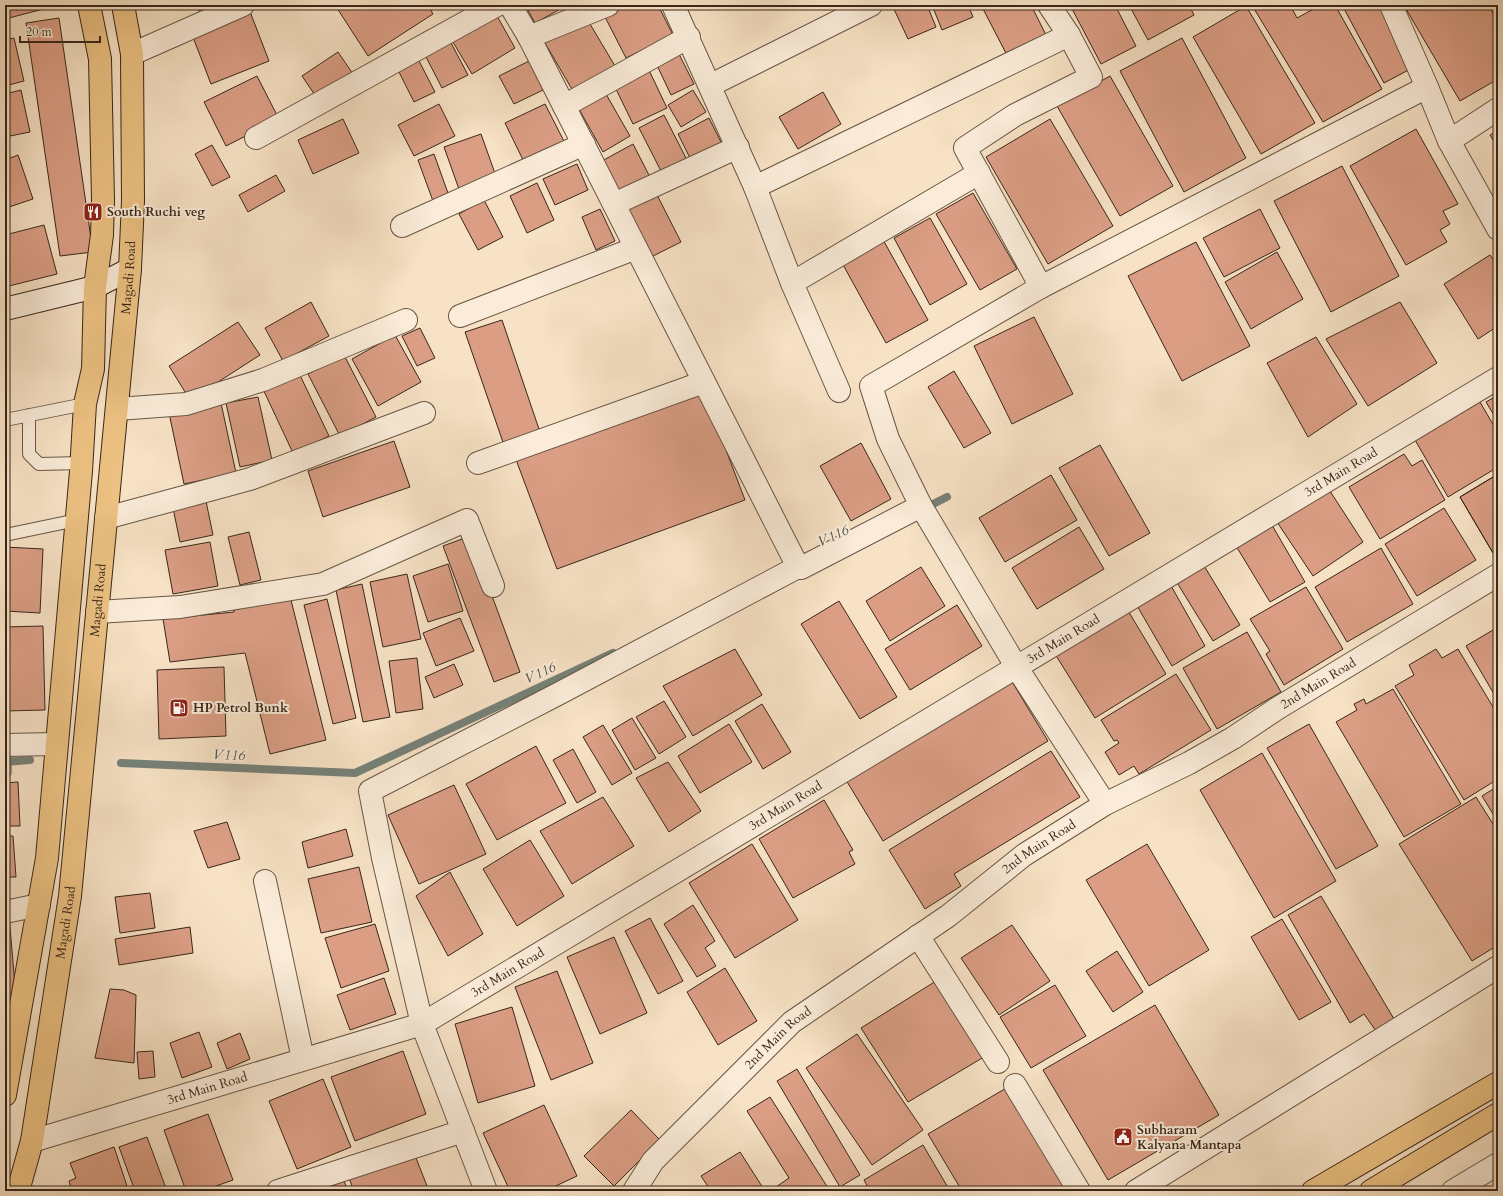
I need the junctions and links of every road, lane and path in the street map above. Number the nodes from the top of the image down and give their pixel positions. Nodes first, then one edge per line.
1 (89, 5) edge
2 (123, 5) edge
3 (243, 5) edge
4 (497, 5) edge
5 (510, 5) edge
6 (608, 5) edge
7 (673, 5) edge
8 (871, 5) edge
9 (1049, 5) edge
10 (1391, 5) edge
11 (1069, 35) junction
12 (529, 36) junction
13 (689, 37) junction
14 (132, 54) junction
15 (711, 85) junction
16 (1427, 87) junction
17 (564, 106) junction
18 (1498, 109) edge
19 (256, 138) dead end
20 (1448, 141) junction
21 (584, 144) junction
22 (738, 146) junction
23 (979, 173) junction
24 (755, 187) junction
25 (614, 204) junction
26 (402, 226) dead end
27 (1498, 229) edge
28 (636, 248) junction
29 (130, 269) junction
30 (792, 283) junction
31 (95, 287) junction
32 (1041, 287) junction
33 (5, 309) edge
34 (460, 316) dead end
35 (406, 320) dead end
36 (1498, 378) edge
37 (704, 382) junction
38 (839, 391) dead end
39 (85, 404) junction
40 (117, 409) junction
41 (424, 413) dead end
42 (28, 415) junction
43 (5, 420) edge
44 (82, 463) junction
45 (478, 463) dead end
46 (920, 506) junction
47 (106, 518) junction
48 (77, 520) junction
49 (5, 535) edge
50 (799, 567) junction
51 (1498, 575) edge
52 (493, 586) dead end
53 (97, 612) junction
54 (1017, 668) junction
55 (56, 744) junction
56 (5, 745) edge
57 (1105, 804) junction
58 (265, 882) dead end
59 (39, 905) junction
60 (5, 912) edge
61 (918, 936) junction
62 (1498, 967) edge
63 (422, 1024) junction
64 (303, 1060) junction
65 (998, 1062) dead end
66 (1498, 1083) edge
67 (1015, 1085) dead end
68 (5, 1095) edge
69 (1498, 1114) edge
70 (463, 1131) junction
71 (32, 1141) junction
72 (1498, 1164) edge
73 (18, 1191) edge
74 (278, 1191) edge
75 (486, 1191) edge
76 (634, 1191) edge
77 (1079, 1191) edge
78 (1136, 1191) edge
79 (1313, 1191) edge
80 (1371, 1191) edge
81 (1453, 1191) edge

1 - 31 main road
2 - 14 main road, Magadi Road
3 - 14 street
4 - 19 street
5 - 12 street
6 - 12 street
7 - 13 street
8 - 15 street
9 - 11 street
10 - 16 street
11 - 23 street
11 - 24 street
12 - 17 street
13 - 15 street
13 - 17 street
14 - 29 main road, Magadi Road
15 - 22 street
16 - 20 street
16 - 32 street
17 - 21 street
18 - 20 street
20 - 27 street
21 - 25 street
21 - 26 street
22 - 24 street
22 - 25 street
23 - 30 street
23 - 32 street
24 - 30 street
25 - 28 street
28 - 34 street
28 - 37 street
29 - 31 street
29 - 40 main road, Magadi Road
30 - 38 street
31 - 33 street
31 - 39 main road
32 - 46 street
35 - 40 street
36 - 54 street, 3rd Main Road
37 - 45 street
37 - 50 street
39 - 42 lane
39 - 44 main road
40 - 47 main road, Magadi Road
41 - 47 street
42 - 43 lane
42 - 44 lane
44 - 48 main road
46 - 50 street
46 - 54 street
47 - 53 main road, Magadi Road
48 - 49 lane
48 - 55 main road
50 - 63 street
51 - 57 street, 2nd Main Road
52 - 53 street
53 - 71 main road, Magadi Road
54 - 57 street
54 - 63 street, 3rd Main Road
55 - 56 street
55 - 59 main road
57 - 61 street, 2nd Main Road
58 - 64 street
59 - 60 street
59 - 68 main road
61 - 65 street
61 - 76 street, 2nd Main Road
62 - 78 street
63 - 64 street, 3rd Main Road
63 - 70 street
64 - 71 street, 3rd Main Road
66 - 79 main road
67 - 77 street
69 - 80 main road
70 - 74 street
70 - 75 street
71 - 73 main road, Magadi Road
72 - 81 street

